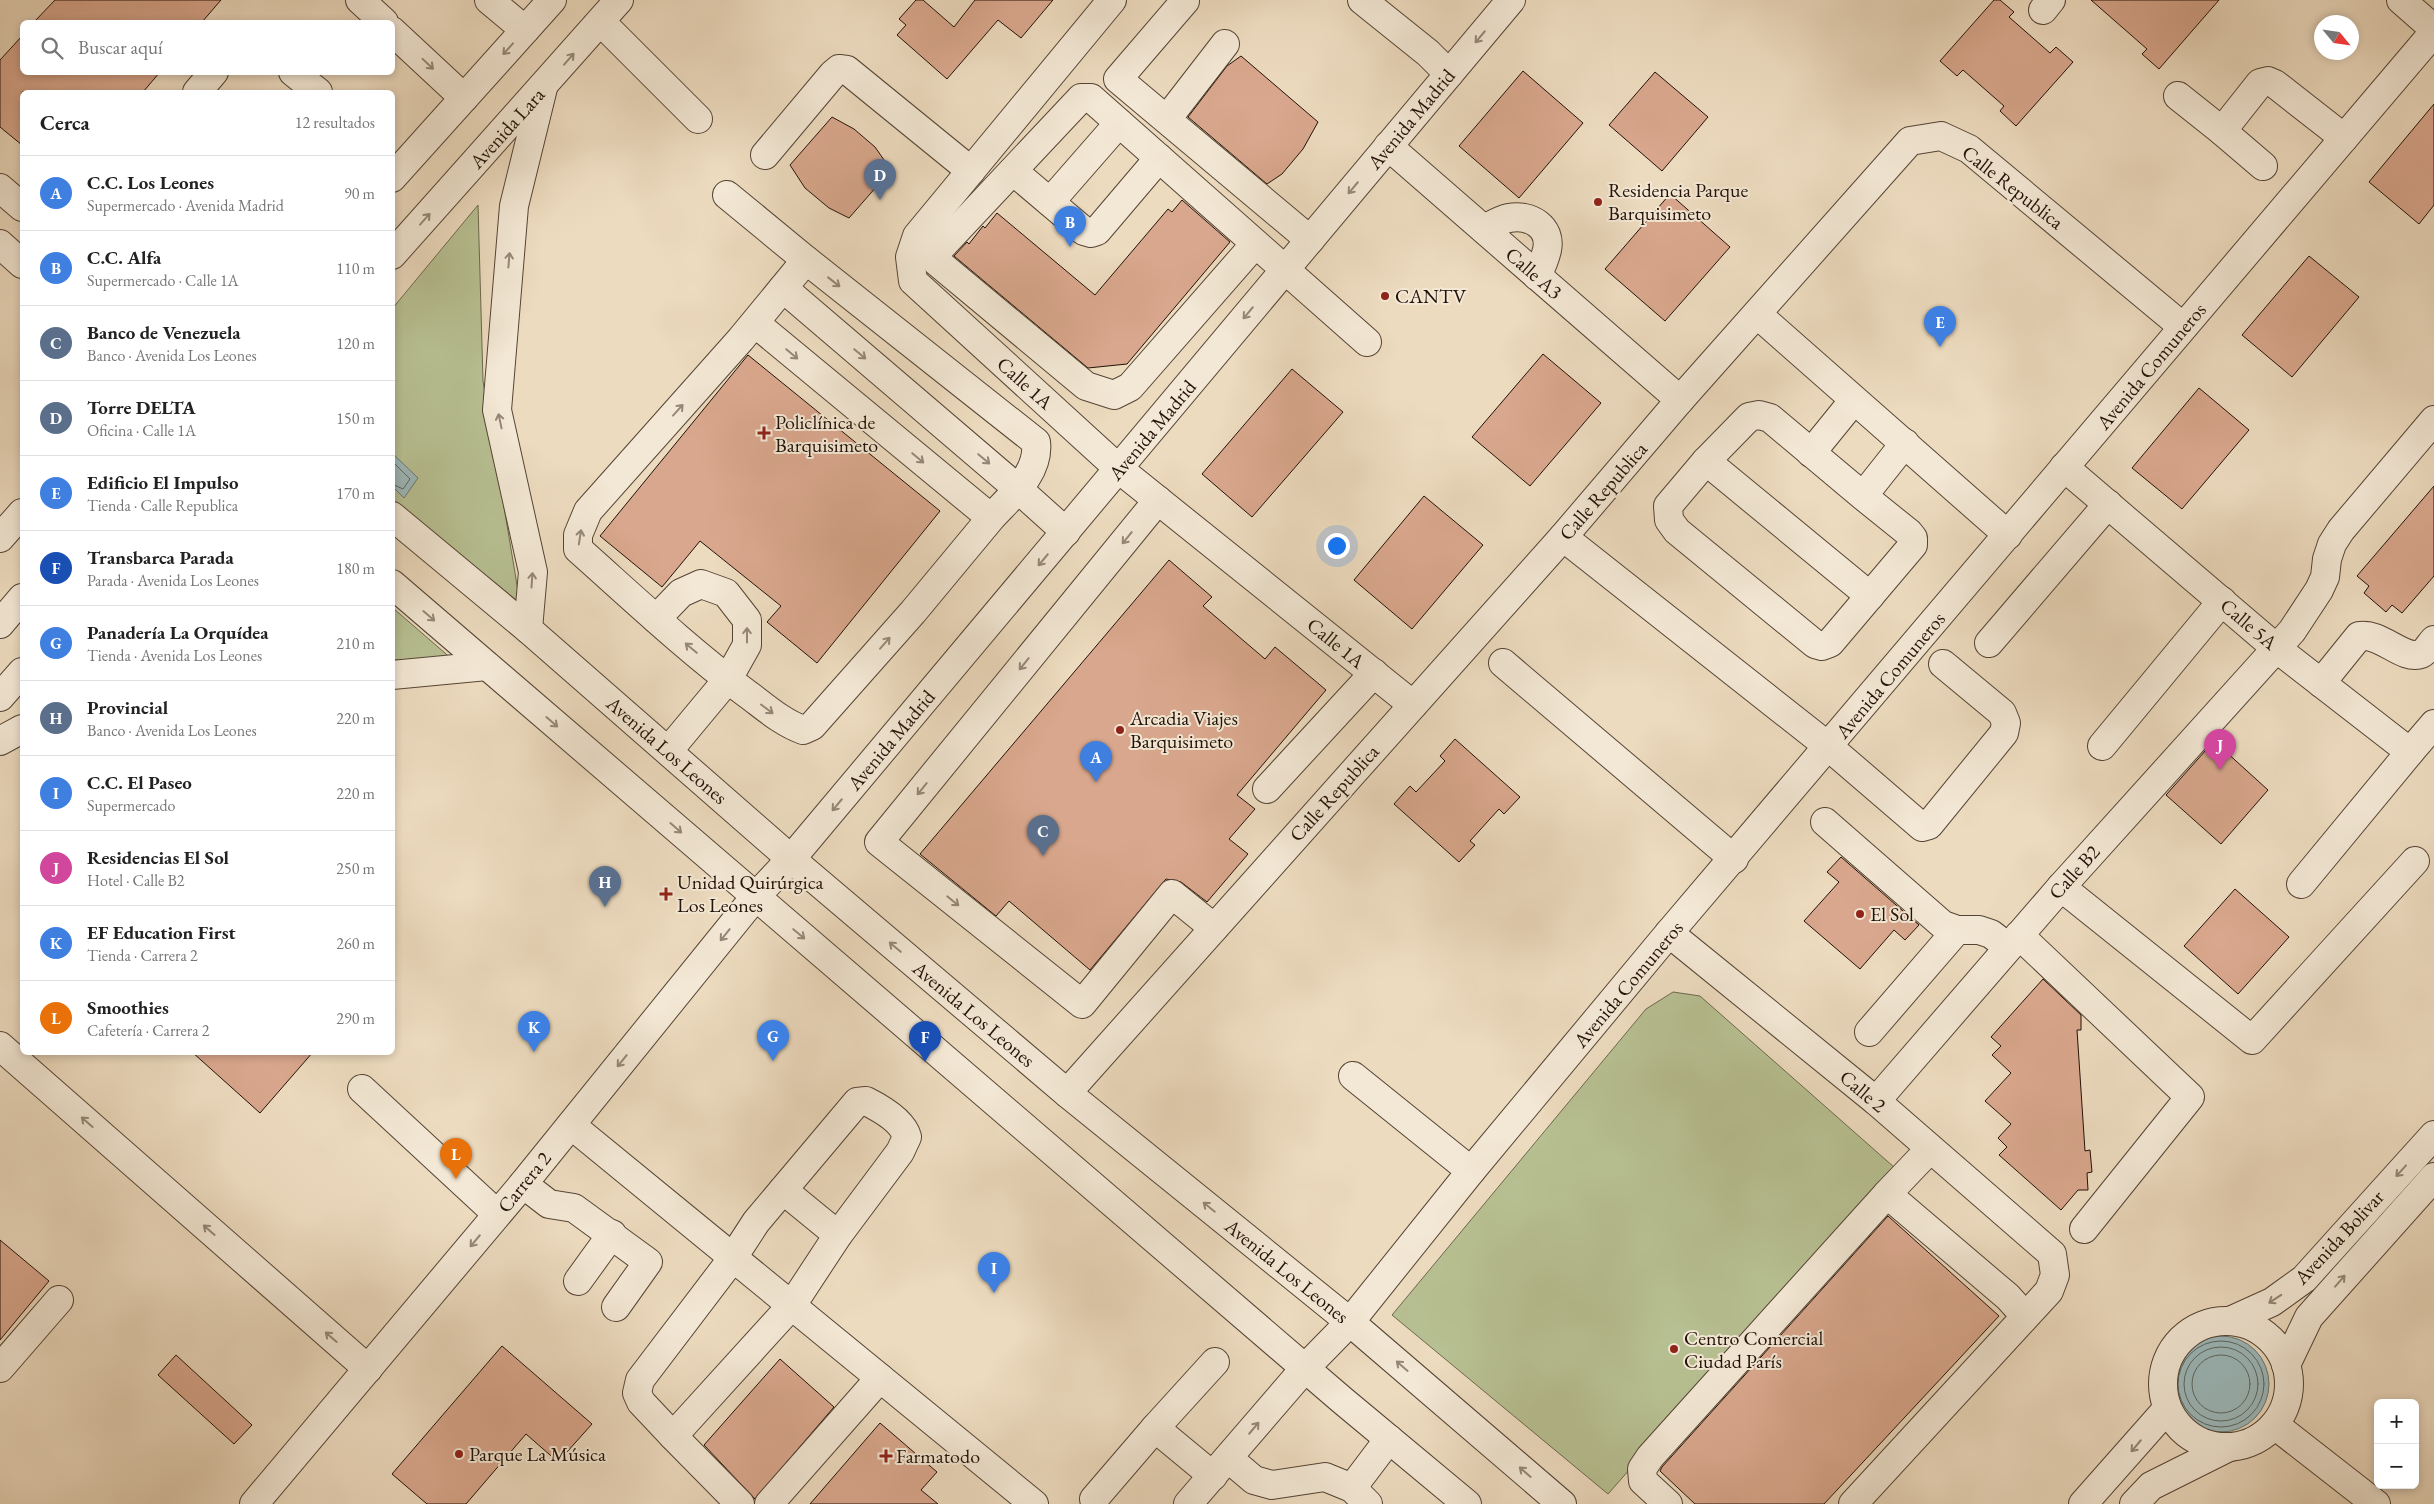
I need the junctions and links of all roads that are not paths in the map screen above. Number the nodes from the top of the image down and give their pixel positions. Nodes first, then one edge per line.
1 (360, 0) edge
2 (490, 0) edge
3 (552, 0) edge
4 (619, 0) edge
5 (1112, 0) edge
6 (1362, 0) edge
7 (1510, 0) edge
8 (2401, 0) edge
9 (1185, 1) edge
10 (382, 20) edge
11 (601, 22) junction
12 (525, 30) junction
13 (2434, 30) edge
14 (395, 34) edge
15 (1225, 44) dead end
16 (1449, 74) junction
17 (211, 75) edge
18 (297, 75) edge
19 (542, 88) junction
20 (199, 90) edge
21 (316, 90) edge
22 (2178, 96) dead end
23 (464, 98) junction
24 (698, 119) dead end
25 (1167, 119) junction
26 (1119, 123) junction
27 (2222, 131) junction
28 (2344, 138) junction
29 (1388, 146) junction
30 (765, 155) dead end
31 (1159, 158) junction
32 (397, 164) edge
33 (2263, 166) dead end
34 (971, 171) junction
35 (1013, 171) junction
36 (0, 188) edge
37 (727, 195) dead end
38 (1050, 202) junction
39 (20, 205) edge
40 (1484, 229) junction
41 (1310, 240) junction
42 (0, 244) edge
43 (1255, 244) junction
44 (395, 252) edge
45 (806, 260) junction
46 (20, 262) edge
47 (1285, 269) junction
48 (1537, 276) junction
49 (783, 288) junction
50 (1757, 314) junction
51 (755, 323) junction
52 (2183, 327) junction
53 (1367, 342) dead end
54 (1680, 400) junction
55 (1854, 400) junction
56 (2434, 420) edge
57 (1905, 443) junction
58 (1811, 453) junction
59 (1706, 461) junction
60 (2064, 467) junction
61 (1120, 469) junction
62 (1018, 488) junction
63 (1863, 496) junction
64 (1158, 500) junction
65 (2108, 504) junction
66 (20, 515) edge
67 (395, 518) edge
68 (991, 518) junction
69 (1066, 532) junction
70 (2008, 535) junction
71 (0, 538) edge
72 (1563, 538) junction
73 (395, 587) edge
74 (1870, 596) junction
75 (20, 600) edge
76 (2222, 601) junction
77 (656, 619) junction
78 (0, 624) edge
79 (528, 629) junction
80 (2434, 640) edge
81 (1989, 643) dead end
82 (2276, 648) junction
83 (1502, 663) dead end
84 (1943, 664) dead end
85 (486, 666) junction
86 (1374, 673) junction
87 (20, 674) edge
88 (395, 675) edge
89 (728, 680) junction
90 (2321, 683) junction
91 (0, 697) edge
92 (1413, 704) junction
93 (2434, 724) edge
94 (20, 730) edge
95 (0, 741) edge
96 (2102, 746) dead end
97 (1829, 747) junction
98 (669, 750) junction
99 (2410, 752) junction
100 (1267, 788) dead end
101 (1825, 822) dead end
102 (791, 859) junction
103 (1734, 859) junction
104 (2415, 861) dead end
105 (2301, 884) dead end
106 (2061, 887) junction
107 (756, 897) junction
108 (1214, 928) junction
109 (1956, 930) junction
110 (1670, 933) junction
111 (2013, 941) junction
112 (1869, 1032) dead end
113 (0, 1046) edge
114 (1354, 1076) dead end
115 (362, 1089) dead end
116 (1067, 1093) junction
117 (1876, 1101) junction
118 (571, 1125) junction
119 (2434, 1135) edge
120 (1930, 1149) junction
121 (1471, 1171) junction
122 (2434, 1177) edge
123 (523, 1184) junction
124 (783, 1190) junction
125 (1887, 1194) junction
126 (498, 1214) junction
127 (2084, 1229) dead end
128 (612, 1234) junction
129 (838, 1235) junction
130 (732, 1258) junction
131 (578, 1281) dead end
132 (60, 1300) dead end
133 (792, 1305) junction
134 (616, 1307) dead end
135 (2025, 1316) junction
136 (2230, 1321) junction
137 (1350, 1322) junction
138 (1215, 1362) dead end
139 (2286, 1365) junction
140 (1306, 1367) junction
141 (0, 1368) edge
142 (368, 1369) junction
143 (880, 1378) junction
144 (2167, 1409) junction
145 (2276, 1426) junction
146 (1155, 1428) junction
147 (673, 1436) junction
148 (1389, 1439) junction
149 (2227, 1448) junction
150 (1221, 1467) junction
151 (1360, 1496) edge
152 (1094, 1499) dead end
153 (1464, 1503) edge
154 (254, 1504) edge
155 (740, 1504) edge
156 (769, 1504) edge
157 (1034, 1504) edge
158 (1188, 1504) edge
159 (1562, 1504) edge
160 (1668, 1504) edge
161 (1853, 1504) edge
162 (2083, 1504) edge
163 (2134, 1504) edge
164 (2376, 1504) edge

1 - 10 street
2 - 12 street
3 - 12 street
4 - 11 street, Avenida Lara
5 - 34 street, Calle 1A
6 - 16 street
7 -> 16 street, Avenida Madrid
8 - 13 street
9 - 25 street
19 -> 11 street, Avenida Lara
11 - 24 street
12 -> 23 street
13 - 28 street, Avenida Comuneros
14 -> 23 street
15 - 25 street
16 - 29 street, Avenida Madrid
17 - 20 street
18 - 21 street
44 -> 19 street, Avenida Lara
79 -> 19 street
22 - 27 street
23 - 32 street
25 - 41 street
26 - 31 street
26 - 35 street
26 - 38 street
27 - 28 street
27 - 33 street
28 - 52 street, Avenida Comuneros
29 - 40 street, Calle A3
29 -> 41 street, Avenida Madrid
30 - 34 street
31 - 38 street
31 - 43 street
34 - 61 street, Calle 1A
35 - 38 street
35 - 43 street
36 - 39 street
37 - 45 street
40 - 48 street, Calle A3
40 - 48 street
41 - 47 street, Avenida Madrid
42 - 46 street
43 - 47 street
45 - 49 street
45 -> 62 street
47 - 53 street
47 -> 61 street, Avenida Madrid
48 - 54 street, Calle A3
49 - 51 street
49 -> 62 street
50 - 52 street, Calle Republica
50 - 54 street, Calle Republica
50 - 55 street
51 -> 68 street
77 -> 51 street
52 - 60 street, Avenida Comuneros
54 - 72 street, Calle Republica
55 - 57 street
55 - 58 street
56 - 82 street, Calle B2
57 - 63 street
57 - 70 street
58 - 59 street
58 - 63 street
59 - 74 street
59 - 74 street
60 - 65 street, Calle 5A
60 - 70 street, Avenida Comuneros
61 - 64 street, Calle 1A
61 - 69 street, Avenida Madrid
62 - 68 street
62 - 69 street
63 - 74 street
64 - 86 street, Calle 1A
64 -> 108 street
65 - 76 street, Calle 5A
65 - 81 street
66 - 71 street
67 - 79 street, Avenida Los Leones
89 -> 68 street
69 -> 102 street, Avenida Madrid
70 - 97 street, Avenida Comuneros
72 - 92 street, Calle Republica
72 - 97 street
73 -> 85 street
75 - 78 street
76 - 82 street, Calle 5A
76 - 96 street
89 -> 77 street
89 -> 77 street
79 - 98 street, Avenida Los Leones
80 - 90 street
82 - 90 street, Calle 5A
82 - 106 street, Calle B2
83 - 103 street
84 - 97 street
85 - 88 street
85 -> 107 street
86 - 92 street, Calle 1A
86 - 100 street
87 - 91 street
89 - 98 street
90 - 99 street, Calle 5A
92 - 108 street, Calle Republica
93 - 99 street
94 - 95 street
97 - 103 street, Avenida Comuneros
98 - 102 street, Avenida Los Leones
99 - 105 street
101 - 109 street
102 - 107 street, Carrera 2
116 -> 102 street, Avenida Los Leones
103 - 110 street, Avenida Comuneros
104 - 106 street
106 - 111 street, Calle B2
107 -> 118 street, Carrera 2
107 -> 140 street
108 - 116 street, Calle Republica
109 - 111 street
109 - 112 street
110 - 117 street, Calle 2
110 - 121 street, Avenida Comuneros
111 - 117 street, Calle B2
111 - 127 street
142 -> 113 street
114 - 121 street
115 - 126 street
137 -> 116 street, Avenida Los Leones
117 - 120 street, Calle 2
118 - 123 street, Carrera 2
118 - 130 street
119 -> 136 street, Avenida Bolivar
120 - 125 street
120 - 135 street, Calle 2
121 - 137 street, Avenida Comuneros
139 -> 122 street, Avenida Bolivar
123 - 126 street, Carrera 2
123 - 128 street
124 - 129 street
124 - 129 street
124 - 130 street
125 - 135 street
125 - 160 street
126 -> 142 street, Carrera 2
128 - 131 street
128 - 134 street
129 - 133 street
130 - 133 street
130 - 147 street
132 - 141 street
133 - 143 street
133 - 147 street
135 - 161 street
136 - 139 street, Avenida Bolivar
136 - 144 street, Avenida Bolivar
137 - 140 street, Avenida Comuneros
159 -> 137 street, Avenida Los Leones
138 - 146 street
139 - 145 street, Avenida Bolivar
140 - 148 street
150 -> 140 street, Avenida Comuneros
142 - 154 street, Carrera 2
143 - 156 street
143 - 157 street
144 - 149 street, Avenida Bolivar
144 -> 162 street
145 - 149 street, Avenida Bolivar
145 - 164 street
146 - 150 street
146 - 152 street
147 - 155 street
148 - 151 street
148 - 153 street
149 - 163 street, Avenida Bolivar
150 - 151 street
150 - 158 street, Avenida Comuneros

